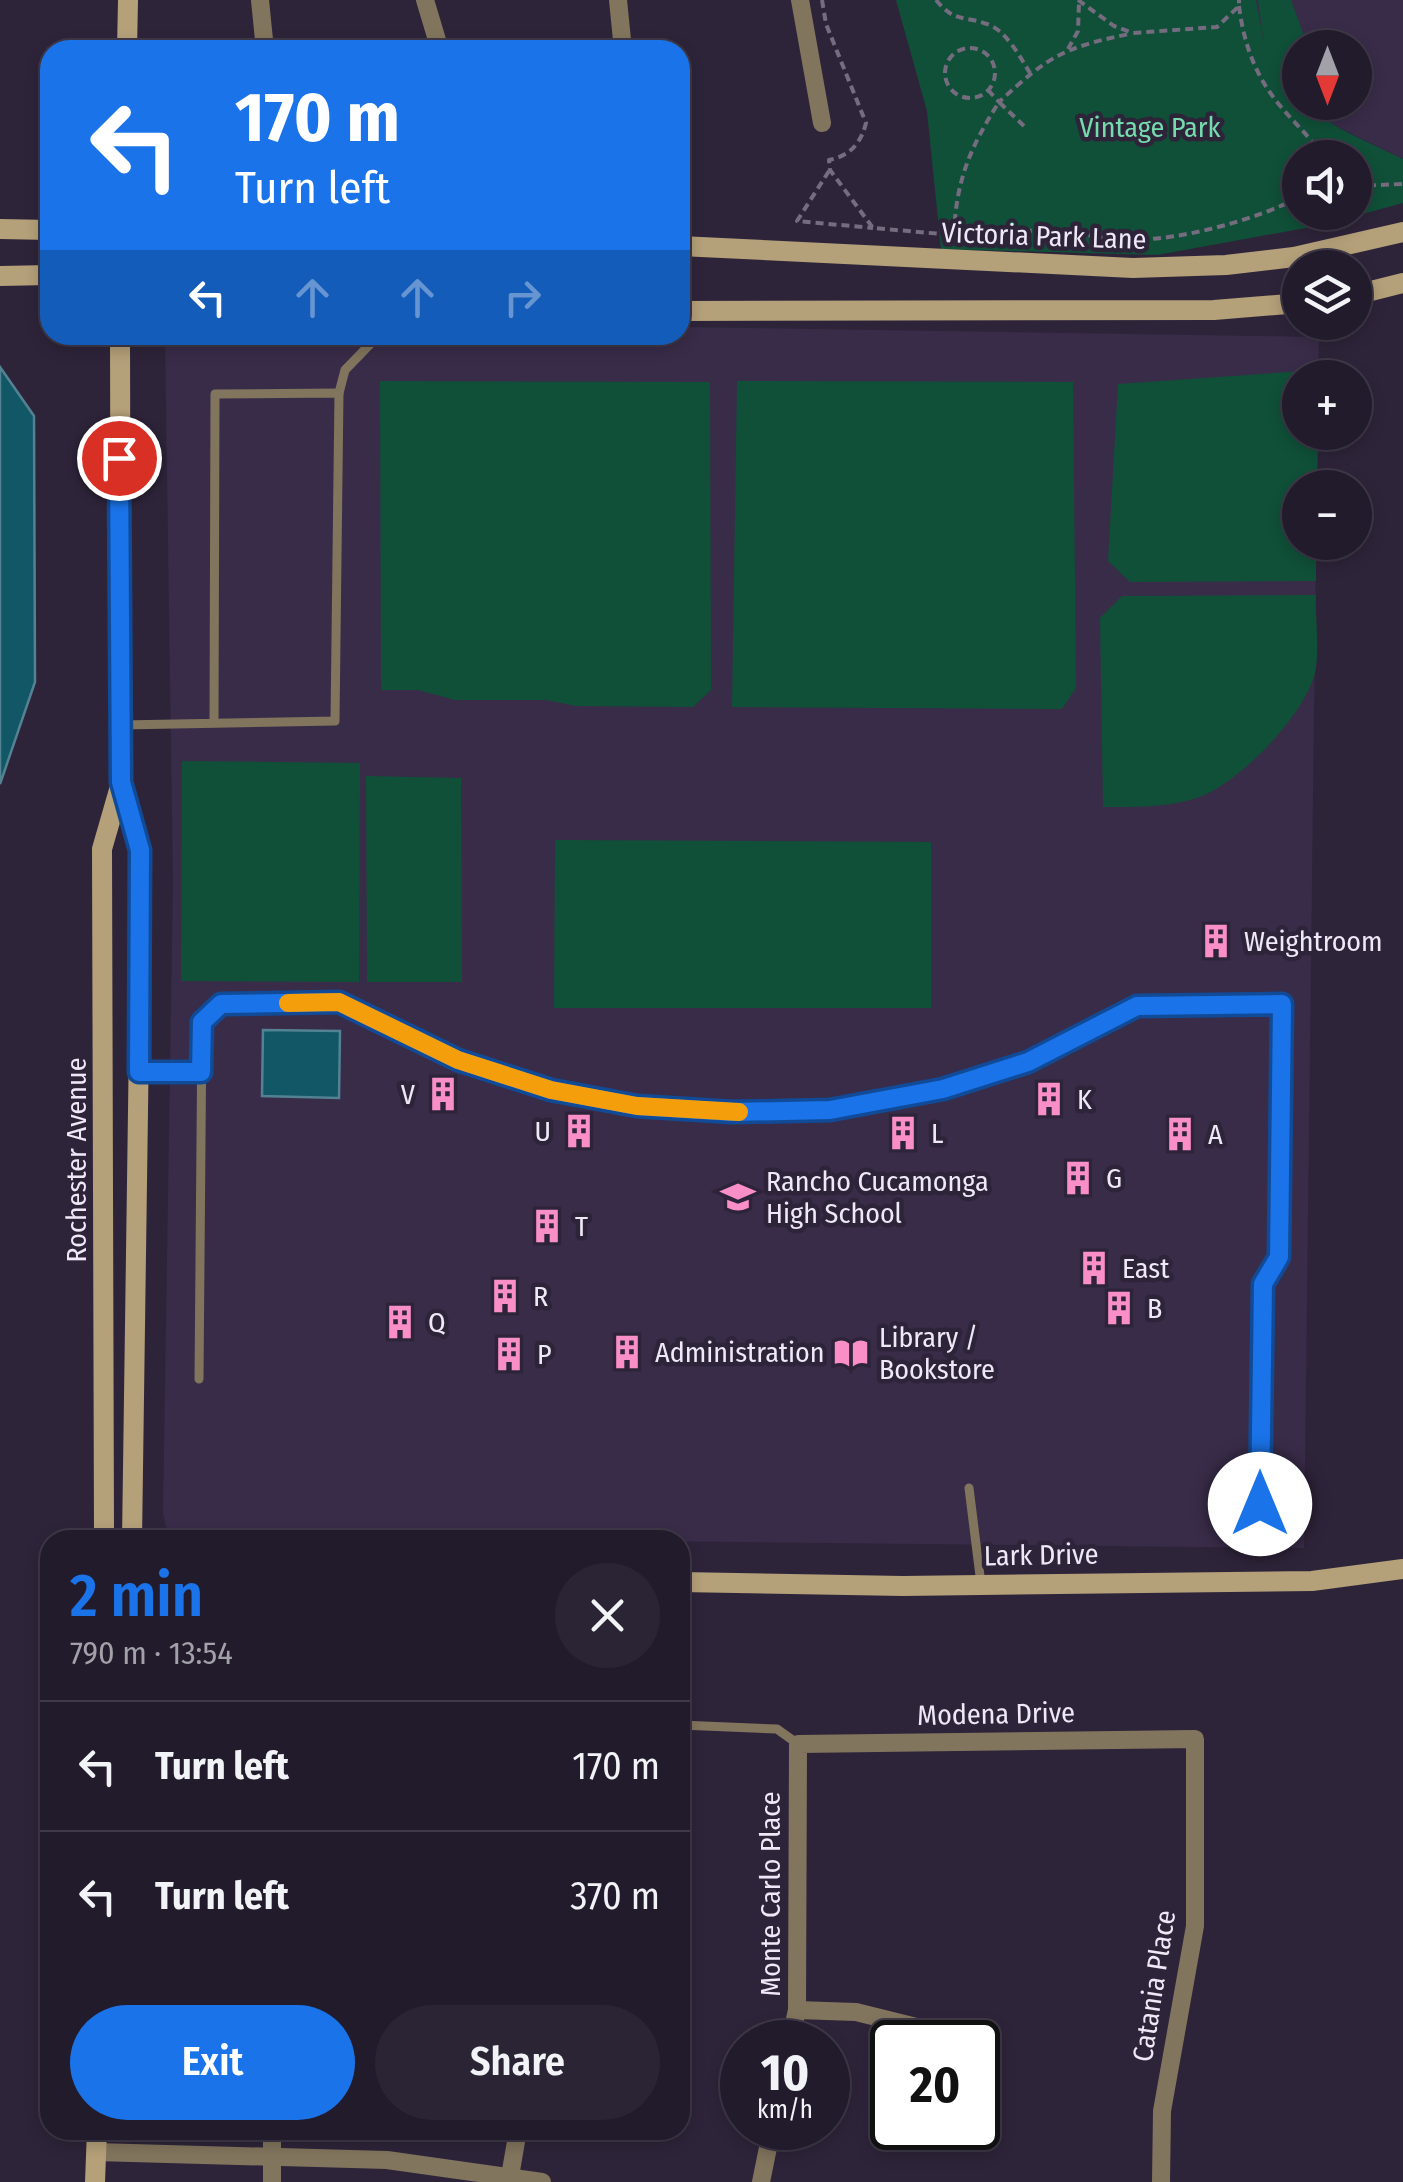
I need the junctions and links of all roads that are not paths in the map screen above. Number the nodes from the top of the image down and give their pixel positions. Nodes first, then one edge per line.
1 (128, 0) edge
2 (260, 0) edge
3 (424, 0) edge
4 (618, 0) edge
5 (800, 0) edge
6 (127, 40) edge
7 (264, 40) edge
8 (437, 40) edge
9 (623, 40) edge
10 (822, 123) dead end
11 (0, 229) edge
12 (40, 230) edge
13 (1403, 232) edge
14 (690, 246) edge
15 (0, 276) edge
16 (40, 276) edge
17 (1403, 284) edge
18 (1372, 291) edge
19 (1282, 305) edge
20 (690, 311) edge
21 (120, 345) edge
22 (369, 345) edge
23 (339, 393) junction
24 (214, 724) junction
25 (121, 725) junction
26 (121, 782) junction
27 (139, 1072) junction
28 (201, 1072) junction
29 (198, 1379) dead end
30 (969, 1488) dead end
31 (1260, 1504) dead end
32 (104, 1530) edge
33 (132, 1530) edge
34 (1403, 1569) edge
35 (690, 1582) edge
36 (981, 1584) junction
37 (690, 1726) edge
38 (1195, 1739) joint
39 (798, 1744) junction
40 (796, 2010) junction
41 (794, 2020) edge
42 (888, 2020) edge
43 (97, 2140) edge
44 (272, 2140) edge
45 (516, 2140) edge
46 (768, 2150) edge
47 (96, 2152) junction
48 (272, 2155) junction
49 (509, 2178) edge
50 (95, 2182) edge
51 (272, 2182) edge
52 (542, 2182) edge
53 (761, 2182) edge
54 (1161, 2182) edge

1 - 6 street
2 - 7 street
3 - 8 street
4 - 9 street
5 - 10 street
11 - 12 street
13 - 14 street, Victoria Park Lane
15 - 16 street
17 - 18 street
19 - 20 street
21 - 25 street, Rochester Avenue
22 - 23 lane
23 - 24 lane
23 - 24 lane
24 - 25 lane
25 - 26 street, Rochester Avenue
26 - 27 street, Rochester Avenue
26 - 32 street, Rochester Avenue
27 - 28 lane
27 - 33 street, Rochester Avenue
28 - 29 lane
28 - 31 lane
30 - 36 lane
34 - 36 street, Lark Drive
35 - 36 street, Lark Drive
37 - 39 lane
38 - 39 street, Modena Drive
38 - 54 street, Catania Place
39 - 40 street, Monte Carlo Place
40 - 41 street, Monte Carlo Place
40 - 42 street
43 - 47 street
44 - 48 street
45 - 49 street
46 - 53 street
47 - 48 street
47 - 50 street
48 - 49 street
48 - 51 street
49 - 52 street

